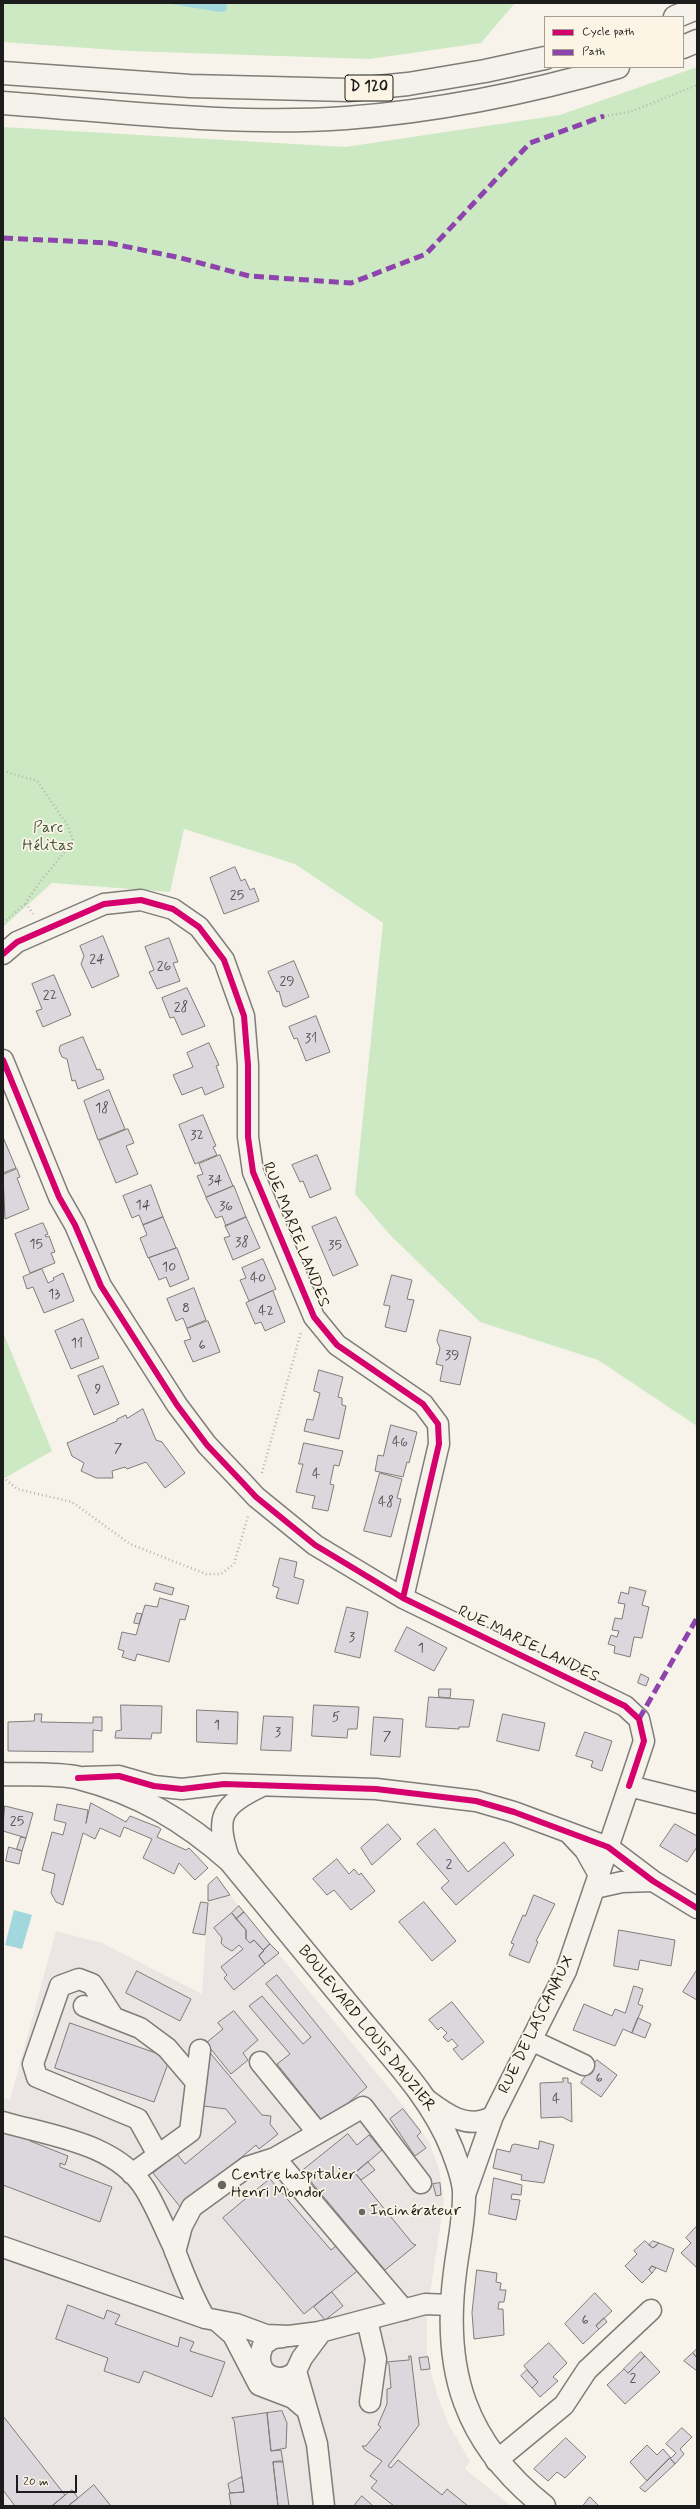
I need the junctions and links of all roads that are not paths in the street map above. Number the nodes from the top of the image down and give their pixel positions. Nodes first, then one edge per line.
1 (697, 8) edge
2 (677, 16) edge
3 (697, 41) edge
4 (684, 47) edge
5 (544, 58) edge
6 (615, 68) edge
7 (3, 74) edge
8 (3, 103) edge
9 (3, 954) edge
10 (3, 1060) edge
11 (403, 1598) junction
12 (639, 1719) joint
13 (3, 1774) edge
14 (78, 1778) junction
15 (262, 1786) junction
16 (629, 1786) junction
17 (697, 1804) edge
18 (568, 1831) junction
19 (608, 1847) junction
20 (230, 1861) junction
21 (597, 1881) junction
22 (653, 1881) junction
23 (697, 1908) edge
24 (84, 2006) dead end
25 (114, 2018) junction
26 (531, 2040) junction
27 (200, 2050) dead end
28 (260, 2062) dead end
29 (584, 2065) dead end
30 (196, 2082) junction
31 (426, 2099) junction
32 (493, 2116) junction
33 (3, 2122) edge
34 (318, 2133) junction
35 (158, 2155) junction
36 (275, 2158) junction
37 (132, 2174) junction
38 (422, 2184) dead end
39 (464, 2195) junction
40 (3, 2247) edge
41 (175, 2252) junction
42 (450, 2305) junction
43 (404, 2310) junction
44 (651, 2310) dead end
45 (210, 2319) junction
46 (367, 2320) junction
47 (322, 2331) junction
48 (289, 2336) junction
49 (296, 2371) junction
50 (370, 2402) dead end
51 (307, 2410) junction
52 (496, 2461) junction
53 (324, 2506) edge
54 (544, 2506) edge

1 - 2 main road
3 - 4 main road
5 - 7 main road, D 120
6 - 8 main road, D 120
9 - 11 street, RUE MARIE LANDES
10 - 11 street, RUE MARIE LANDES
11 - 12 street, RUE MARIE LANDES
12 - 16 street, RUE DE LASCANAUX
13 - 14 main road, BOULEVARD LOUIS DAUZIER
14 - 15 street
14 - 20 main road, BOULEVARD LOUIS DAUZIER
15 - 18 street
15 - 20 street
16 - 17 street
16 - 19 street, RUE DE LASCANAUX
18 - 19 street
18 - 21 street
19 - 21 street, RUE DE LASCANAUX
19 - 22 street
20 - 31 main road, BOULEVARD LOUIS DAUZIER
21 - 22 street
21 - 26 street, RUE DE LASCANAUX
22 - 23 street
24 - 25 street
25 - 30 street
25 - 35 street
26 - 29 street
26 - 32 street, RUE DE LASCANAUX
27 - 30 street
28 - 34 street
30 - 35 street
31 - 32 street
31 - 39 main road, BOULEVARD LOUIS DAUZIER
32 - 39 street, RUE DE LASCANAUX
33 - 37 street
34 - 36 street
34 - 38 street
35 - 37 street
36 - 41 street
36 - 43 street
37 - 41 street
39 - 42 main road, BOULEVARD LOUIS DAUZIER
40 - 45 street
41 - 45 street
42 - 43 street
42 - 52 main road, BOULEVARD LOUIS DAUZIER
43 - 46 street
44 - 52 street
45 - 48 street
45 - 51 street
46 - 47 street
46 - 50 street
47 - 48 street
47 - 49 street
48 - 49 street
49 - 51 street
51 - 53 street
52 - 54 main road, BOULEVARD LOUIS DAUZIER

